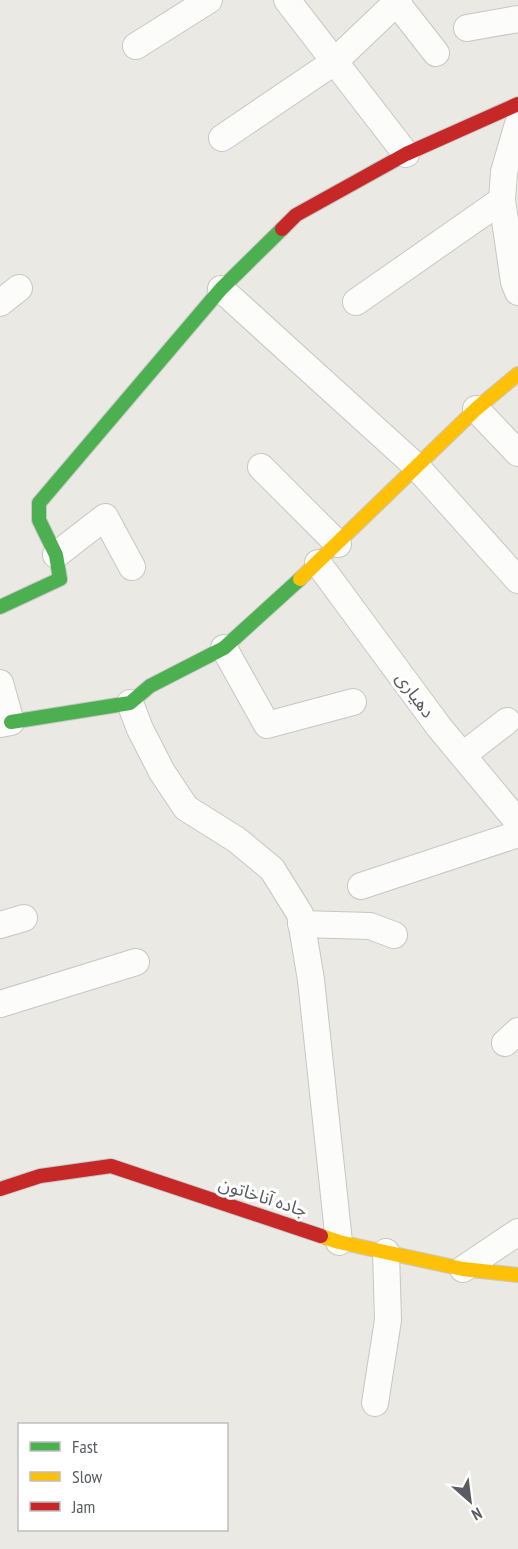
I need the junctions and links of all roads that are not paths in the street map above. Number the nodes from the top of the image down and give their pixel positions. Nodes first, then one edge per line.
1 (209, 0) edge
2 (287, 0) edge
3 (398, 1) edge
4 (518, 19) edge
5 (467, 28) dead end
6 (136, 45) dead end
7 (436, 53) dead end
8 (334, 62) junction
9 (518, 104) edge
10 (518, 124) edge
11 (222, 138) dead end
12 (406, 154) junction
13 (502, 200) junction
14 (221, 290) junction
15 (518, 292) edge
16 (356, 302) dead end
17 (518, 374) edge
18 (476, 409) junction
19 (518, 453) edge
20 (261, 467) dead end
21 (417, 467) junction
22 (338, 544) junction
23 (56, 555) junction
24 (318, 563) junction
25 (132, 567) dead end
26 (518, 580) edge
27 (0, 607) edge
28 (224, 648) junction
29 (0, 683) edge
30 (353, 702) dead end
31 (130, 703) junction
32 (507, 721) dead end
33 (5, 723) edge
34 (463, 755) junction
35 (518, 822) edge
36 (518, 834) edge
37 (361, 886) dead end
38 (302, 924) junction
39 (394, 935) dead end
40 (136, 962) dead end
41 (0, 1004) edge
42 (0, 1190) edge
43 (518, 1232) edge
44 (339, 1242) junction
45 (386, 1252) junction
46 (463, 1269) junction
47 (518, 1275) edge
48 (375, 1403) dead end

1 - 6 street
2 - 8 street
3 - 7 street
3 - 8 street
4 - 5 street
8 - 11 street
8 - 12 street
9 - 12 street
10 - 13 street
12 - 14 street
13 - 15 street
13 - 16 street
14 - 21 street
14 - 23 street
17 - 18 street
18 - 19 street
18 - 21 street
20 - 22 street
21 - 22 street
21 - 26 street
22 - 24 street
23 - 25 street
23 - 27 street
24 - 28 street
24 - 34 street, دهیاری
28 - 30 street
28 - 31 street
29 - 33 street
31 - 33 street
31 - 38 street
32 - 34 street
34 - 35 street, دهیاری
36 - 37 street
38 - 39 street
38 - 44 street
40 - 41 street
42 - 44 street, جاده آناخاتون
43 - 46 street
44 - 45 street, جاده آناخاتون
45 - 46 street, جاده آناخاتون
45 - 48 street
46 - 47 street, جاده آناخاتون

